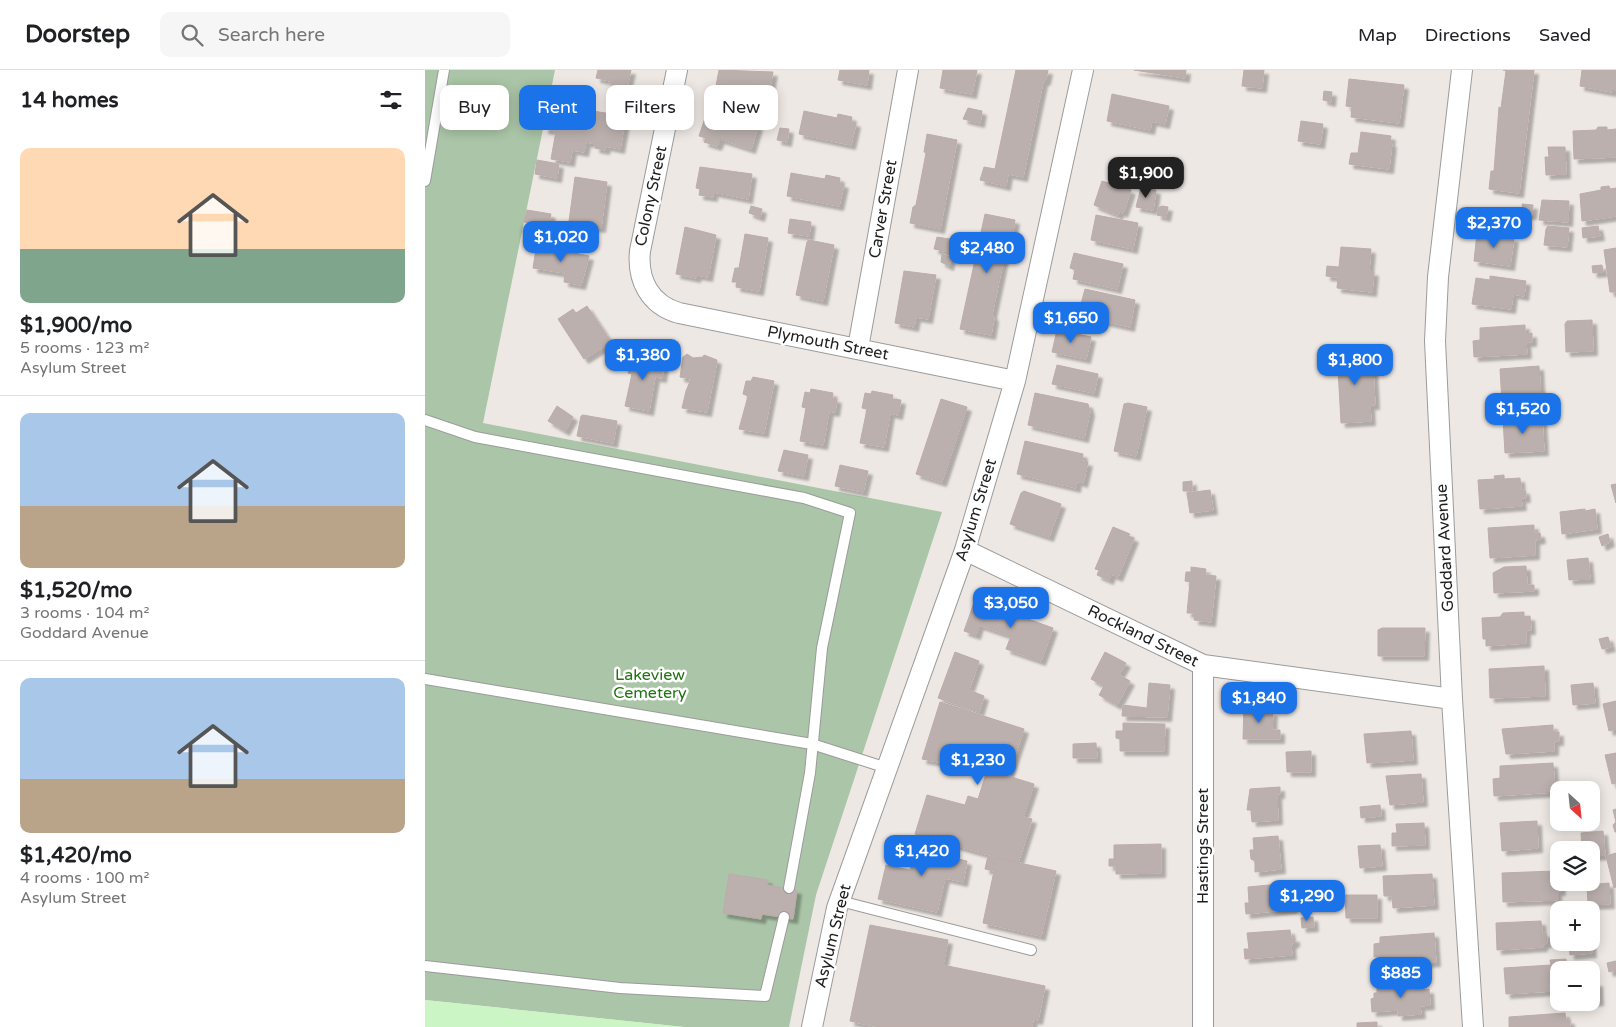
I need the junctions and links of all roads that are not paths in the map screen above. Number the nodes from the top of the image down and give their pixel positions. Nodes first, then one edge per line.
1 (444, 70) edge
2 (677, 70) edge
3 (909, 70) edge
4 (1083, 70) edge
5 (1463, 70) edge
6 (428, 148) edge
7 (425, 181) edge
8 (648, 291) joint
9 (858, 348) junction
10 (1015, 381) junction
11 (425, 420) edge
12 (965, 550) junction
13 (1203, 665) junction
14 (425, 679) edge
15 (1452, 700) junction
16 (812, 744) junction
17 (887, 768) junction
18 (789, 888) dead end
19 (840, 901) junction
20 (784, 917) dead end
21 (1031, 950) dead end
22 (425, 966) edge
23 (812, 1027) edge
24 (1203, 1027) edge
25 (1473, 1027) edge

1 - 6 lane
2 - 8 street, Colony Street
3 - 9 street, Carver Street
4 - 10 street, Asylum Street
5 - 15 street, Goddard Avenue
6 - 7 lane
8 - 9 street, Plymouth Street
9 - 10 street, Plymouth Street
10 - 12 street, Asylum Street
11 - 16 lane
12 - 13 street, Rockland Street
12 - 17 street, Asylum Street
13 - 15 street, Rockland Street
13 - 24 street, Hastings Street
14 - 16 lane
15 - 25 street, Goddard Avenue
16 - 17 lane
16 - 18 lane
17 - 19 street, Asylum Street
19 - 21 lane
19 - 23 street, Asylum Street
20 - 22 lane

